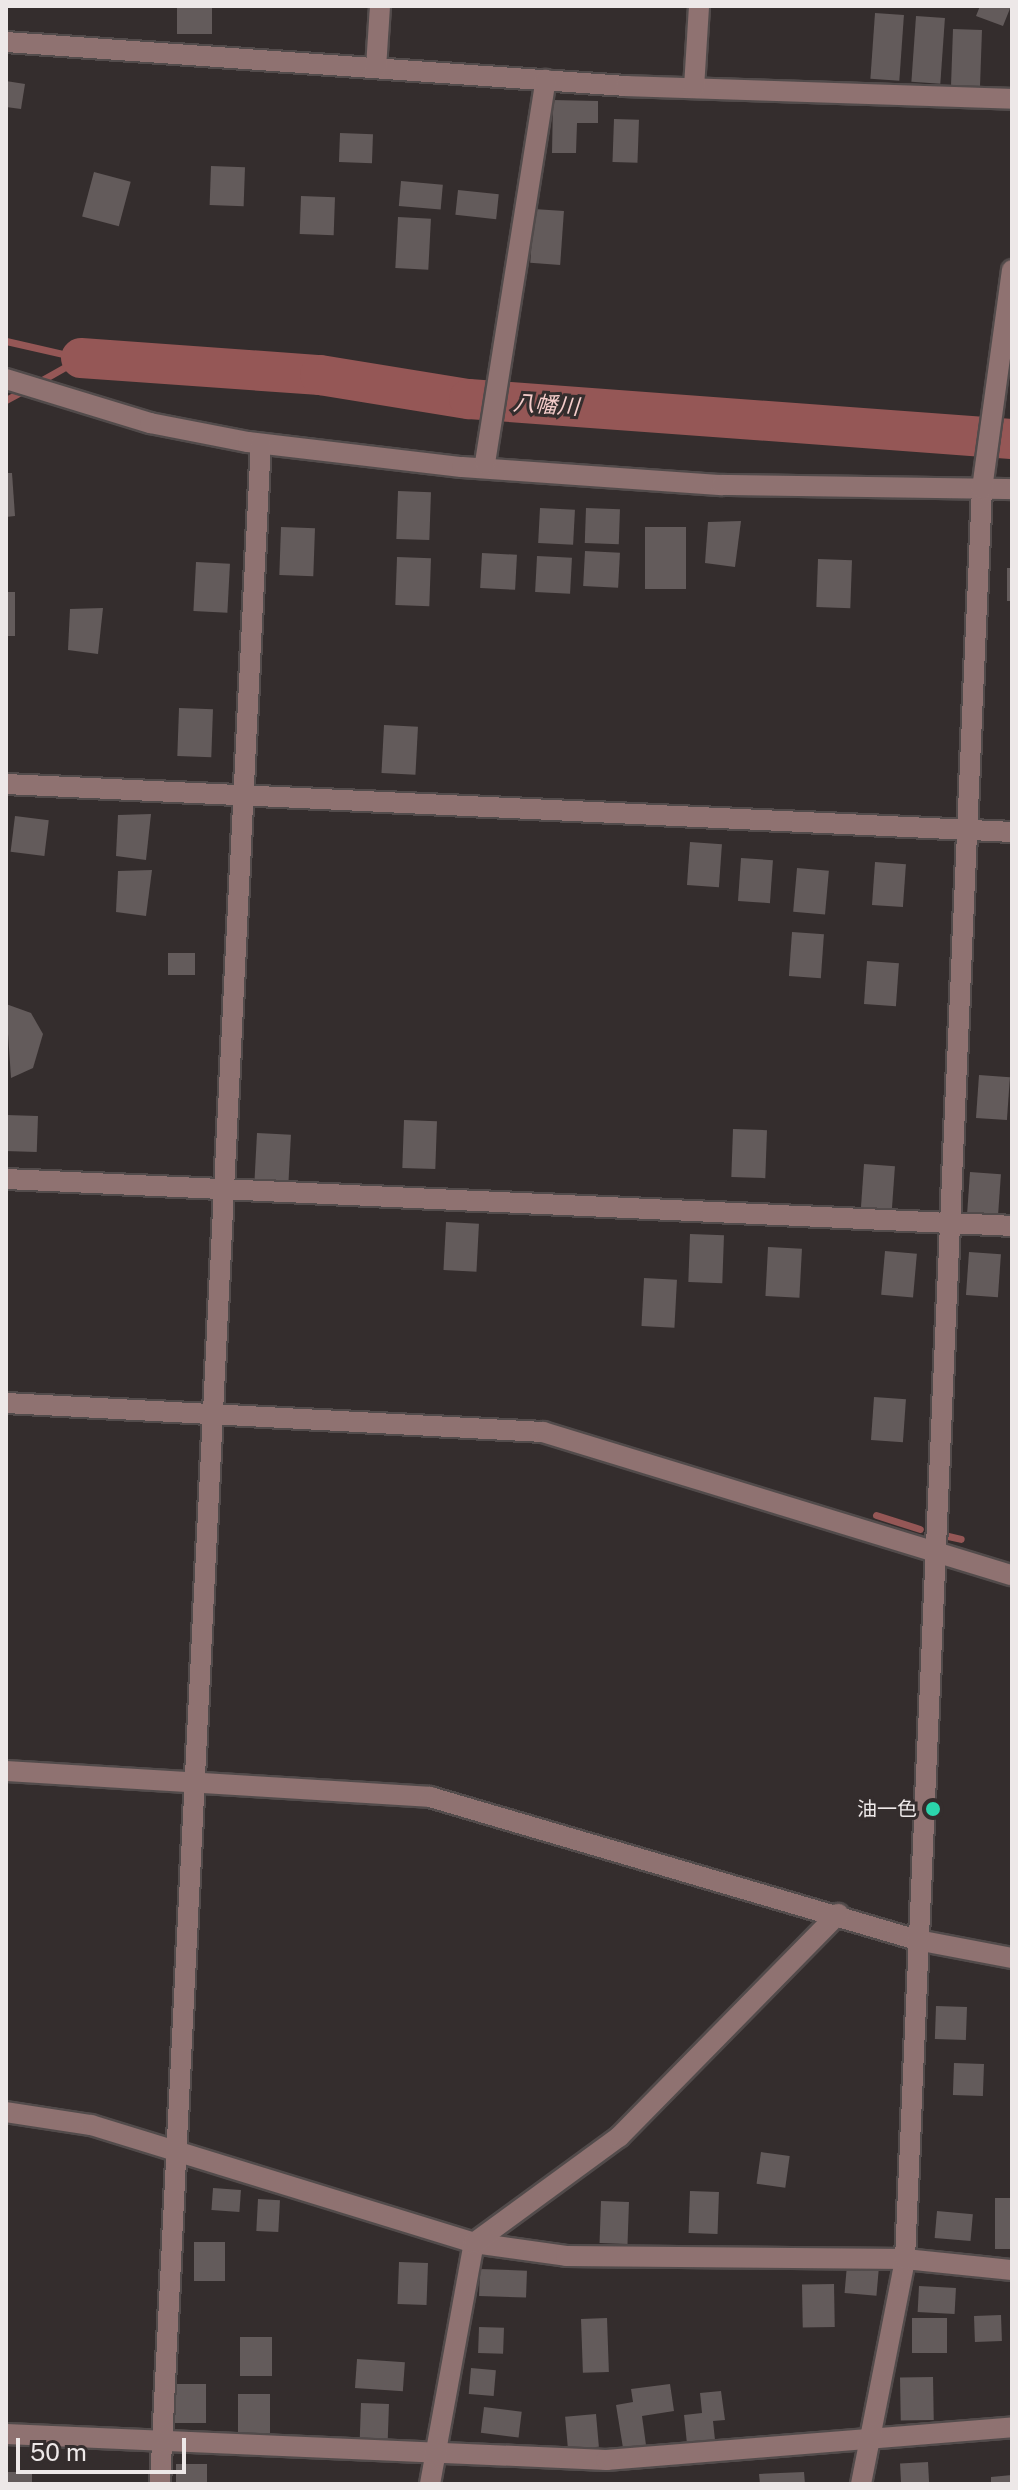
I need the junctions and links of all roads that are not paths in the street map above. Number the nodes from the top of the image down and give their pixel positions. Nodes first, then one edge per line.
1 (380, 6) edge
2 (699, 6) edge
3 (6, 42) edge
4 (376, 68) junction
5 (546, 80) junction
6 (694, 88) junction
7 (1012, 99) edge
8 (1012, 270) edge
9 (14, 382) edge
10 (261, 444) junction
11 (485, 463) junction
12 (982, 489) junction
13 (1012, 489) edge
14 (6, 784) edge
15 (243, 794) junction
16 (969, 830) junction
17 (1012, 832) edge
18 (6, 1179) edge
19 (222, 1190) junction
20 (951, 1222) junction
21 (1012, 1226) edge
22 (6, 1403) edge
23 (212, 1415) junction
24 (935, 1553) junction
25 (1012, 1575) edge
26 (6, 1771) edge
27 (195, 1780) junction
28 (838, 1914) junction
29 (917, 1940) junction
30 (1012, 1958) edge
31 (6, 2112) edge
32 (176, 2150) junction
33 (474, 2243) junction
34 (905, 2259) junction
35 (1012, 2270) edge
36 (1012, 2427) edge
37 (6, 2434) edge
38 (869, 2438) junction
39 (162, 2442) junction
40 (435, 2455) junction
41 (160, 2484) edge
42 (430, 2484) edge
43 (861, 2484) edge

1 - 4 street
2 - 6 street
3 - 4 street
4 - 5 street
5 - 6 street
5 - 11 street
6 - 7 street
8 - 12 street
9 - 10 street
10 - 11 street
10 - 15 street
11 - 12 street
12 - 13 street
12 - 16 street
14 - 15 street
15 - 16 street
15 - 19 street
16 - 17 street
16 - 20 street
18 - 19 street
19 - 20 street
19 - 23 street
20 - 21 street
20 - 24 street
22 - 23 street
23 - 24 street
23 - 27 street
24 - 25 street
24 - 29 street
26 - 27 street
27 - 28 street
27 - 32 street
28 - 29 street
28 - 33 street
29 - 30 street
29 - 34 street
31 - 32 street
32 - 33 street
32 - 39 street
33 - 34 street
33 - 40 street
34 - 35 street
34 - 38 street
36 - 38 street
37 - 39 street
38 - 40 street
38 - 43 street
39 - 40 street
39 - 41 street
40 - 42 street

